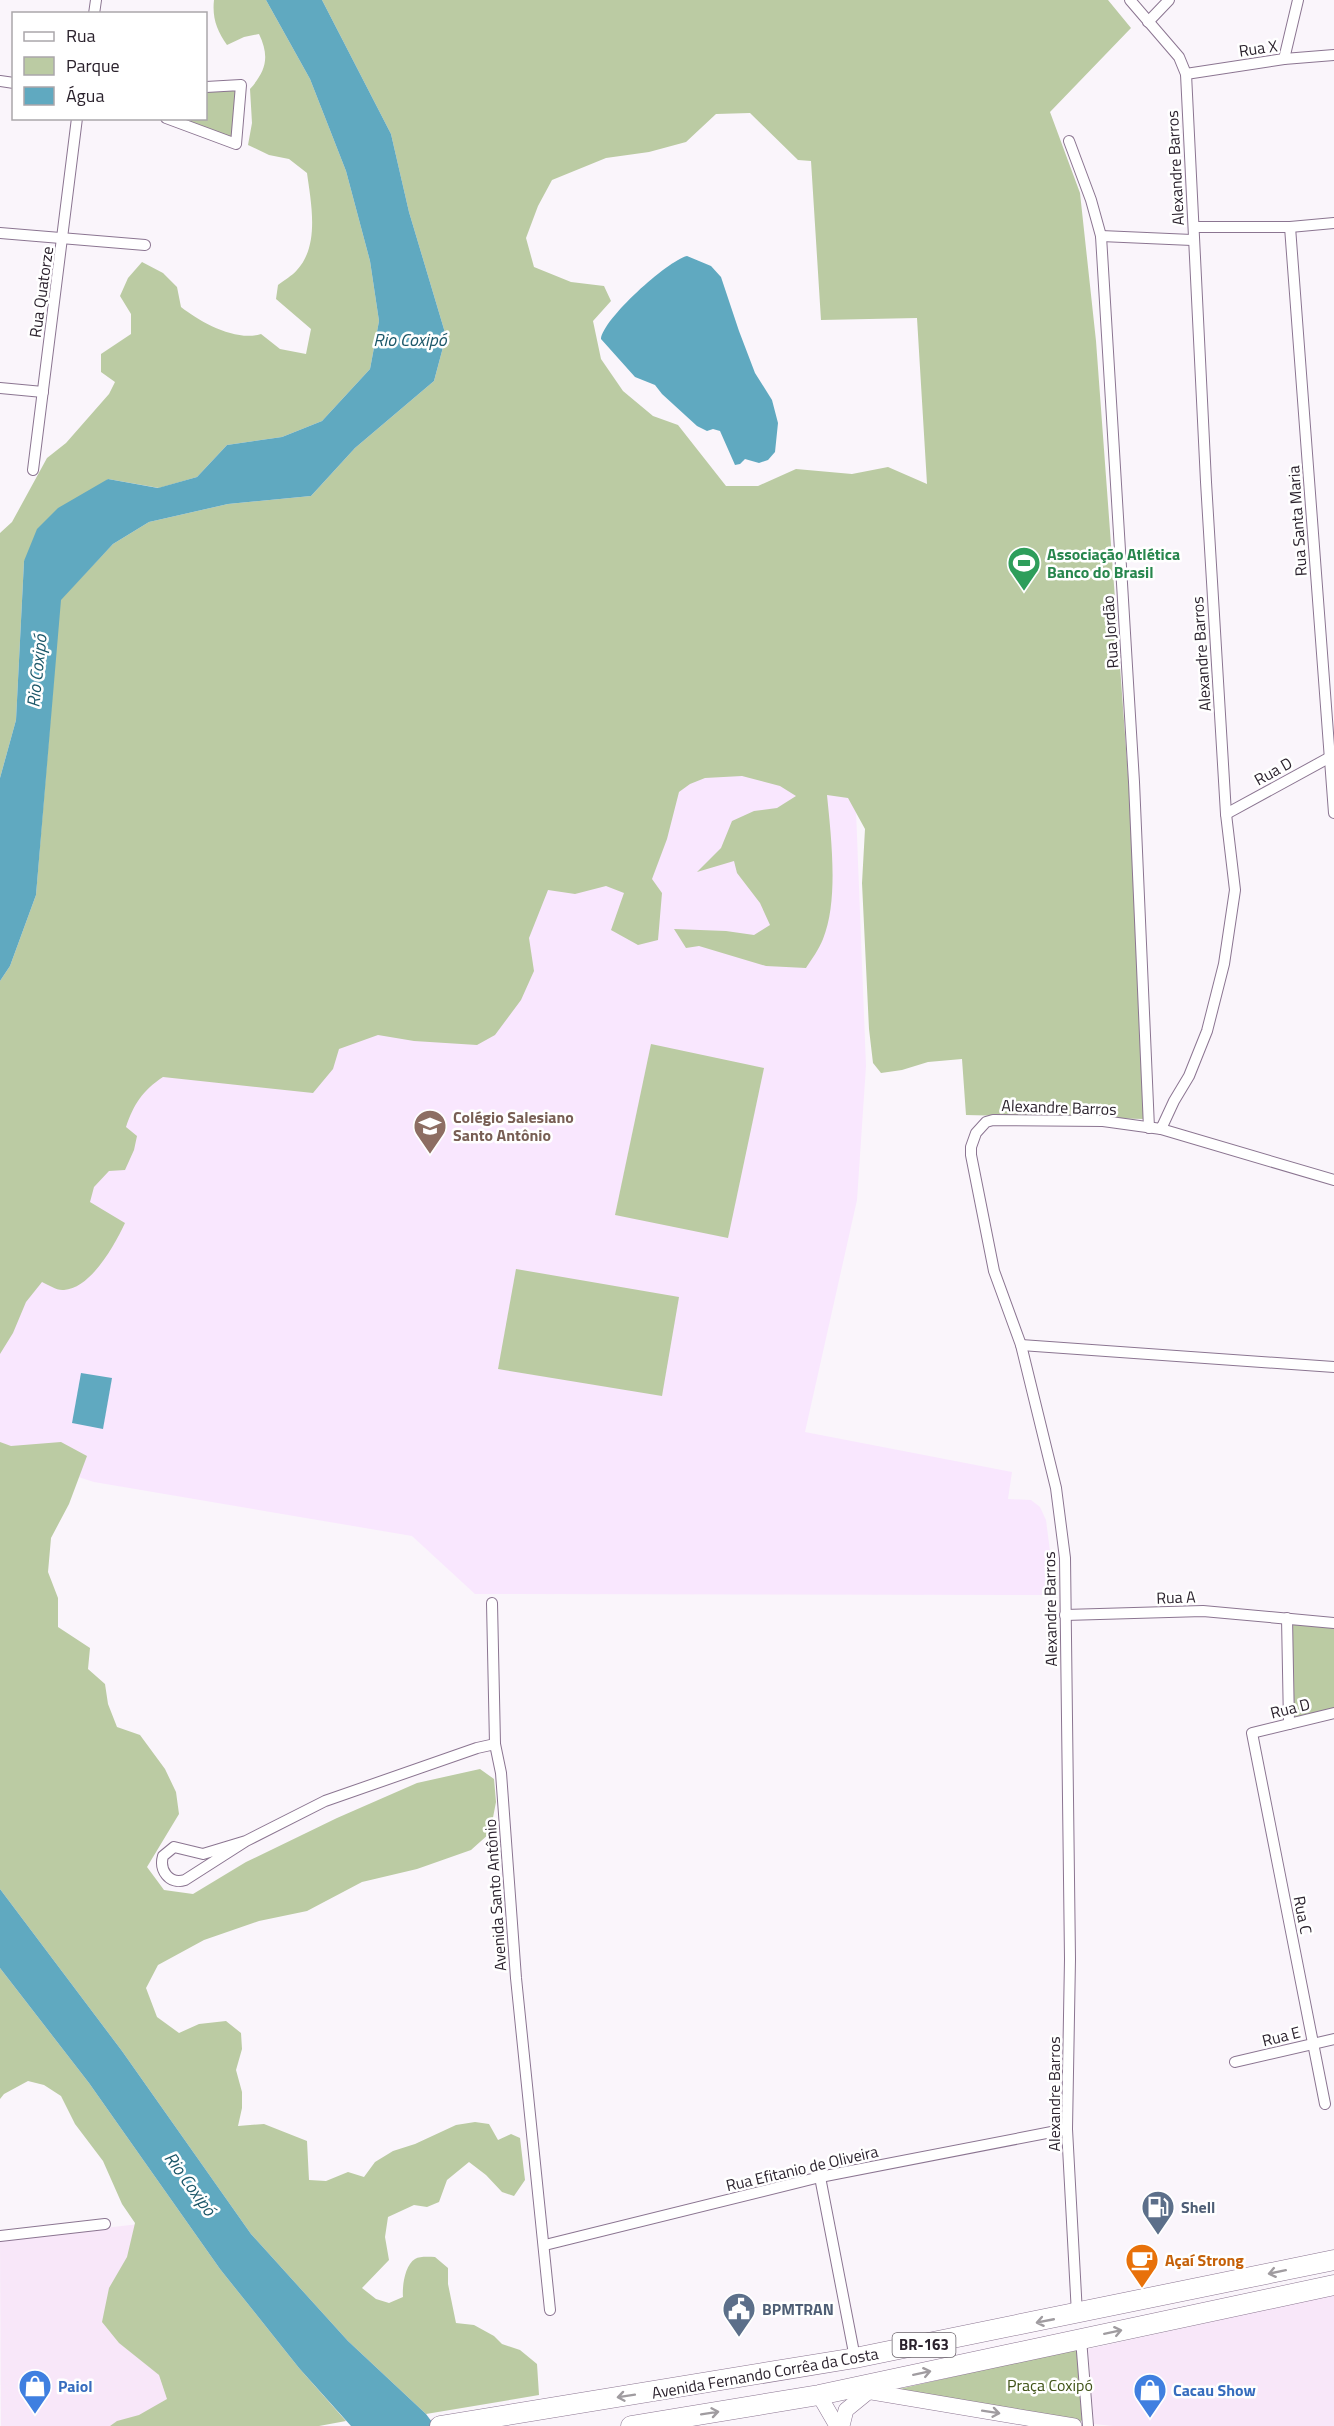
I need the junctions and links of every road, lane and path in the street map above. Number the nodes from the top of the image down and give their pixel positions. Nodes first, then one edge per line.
1 (1130, 0) edge
2 (1169, 0) edge
3 (1298, 0) edge
4 (1148, 22) junction
5 (1334, 55) edge
6 (1284, 59) junction
7 (1186, 74) junction
8 (207, 87) edge
9 (77, 120) edge
10 (171, 120) edge
11 (1069, 141) dead end
12 (1334, 223) edge
13 (1194, 227) junction
14 (1290, 227) junction
15 (0, 233) edge
16 (1101, 236) junction
17 (63, 239) junction
18 (1192, 240) junction
19 (145, 245) dead end
20 (0, 388) edge
21 (43, 392) junction
22 (33, 470) dead end
23 (1332, 755) edge
24 (1334, 813) edge
25 (1226, 814) junction
26 (1149, 1128) junction
27 (1161, 1129) junction
28 (1334, 1180) edge
29 (1021, 1345) junction
30 (1334, 1367) edge
31 (492, 1603) dead end
32 (1065, 1615) junction
33 (1287, 1618) junction
34 (1334, 1623) edge
35 (1334, 1713) edge
36 (1288, 1724) junction
37 (1252, 1732) joint
38 (495, 1744) junction
39 (246, 1840) junction
40 (1334, 2038) edge
41 (1313, 2043) junction
42 (1235, 2062) dead end
43 (1325, 2104) dead end
44 (1067, 2129) junction
45 (820, 2177) junction
46 (105, 2224) dead end
47 (0, 2236) edge
48 (545, 2245) junction
49 (1334, 2260) edge
50 (1334, 2285) edge
51 (550, 2310) dead end
52 (1077, 2314) junction
53 (1081, 2339) junction
54 (855, 2358) junction
55 (866, 2388) junction
56 (819, 2395) junction
57 (440, 2426) edge
58 (631, 2426) edge
59 (837, 2426) edge
60 (842, 2426) edge
61 (1074, 2426) edge
62 (1088, 2426) edge

1 - 4 street
2 - 4 street
3 - 6 street
4 - 7 street
5 - 6 street, Rua X
6 - 7 street, Rua X
7 - 13 street, Alexandre Barros
8 - 10 street
9 - 17 street, Rua Quatorze
11 - 16 street, Rua Jordão
12 - 14 street
13 - 14 street
13 - 18 street, Alexandre Barros
14 - 23 street, Rua Santa Maria
15 - 17 street
16 - 18 street
16 - 26 street, Rua Jordão
17 - 19 street
17 - 21 street, Rua Quatorze
18 - 25 street, Alexandre Barros
20 - 21 street
21 - 22 street, Rua Quatorze
23 - 24 street, Rua Santa Maria
23 - 25 street, Rua D
25 - 27 street, Alexandre Barros
26 - 27 street, Alexandre Barros
26 - 29 street, Alexandre Barros
27 - 28 street
29 - 30 street
29 - 32 street, Alexandre Barros
31 - 38 street, Avenida Santo Antônio
32 - 33 street, Rua A
32 - 44 street, Alexandre Barros
33 - 34 street, Rua A
33 - 36 street
35 - 36 street, Rua D
36 - 37 street, Rua D
37 - 41 street, Rua C
38 - 39 street
38 - 48 street, Avenida Santo Antônio
39 - 39 street
40 - 41 street, Rua E
41 - 42 street, Rua E
41 - 43 street, Rua C
44 - 45 street, Rua Efitanio de Oliveira
44 - 52 street, Alexandre Barros
45 - 48 street, Rua Efitanio de Oliveira
45 - 54 street
46 - 47 street
48 - 51 street, Avenida Santo Antônio
49 -> 52 highway, Avenida Fernando Corrêa da Costa / BR-163
53 -> 50 highway, Avenida Fernando Corrêa da Costa / BR-163
52 -> 54 highway, Avenida Fernando Corrêa da Costa / BR-163
55 -> 53 highway, Avenida Fernando Corrêa da Costa / BR-163
53 - 62 street
54 -> 57 highway, Avenida Fernando Corrêa da Costa / BR-163
55 - 56 highway, Avenida Fernando Corrêa da Costa / BR-163
55 - 60 street
55 -> 61 street
58 -> 56 highway, Avenida Fernando Corrêa da Costa / BR-163
56 - 59 street

